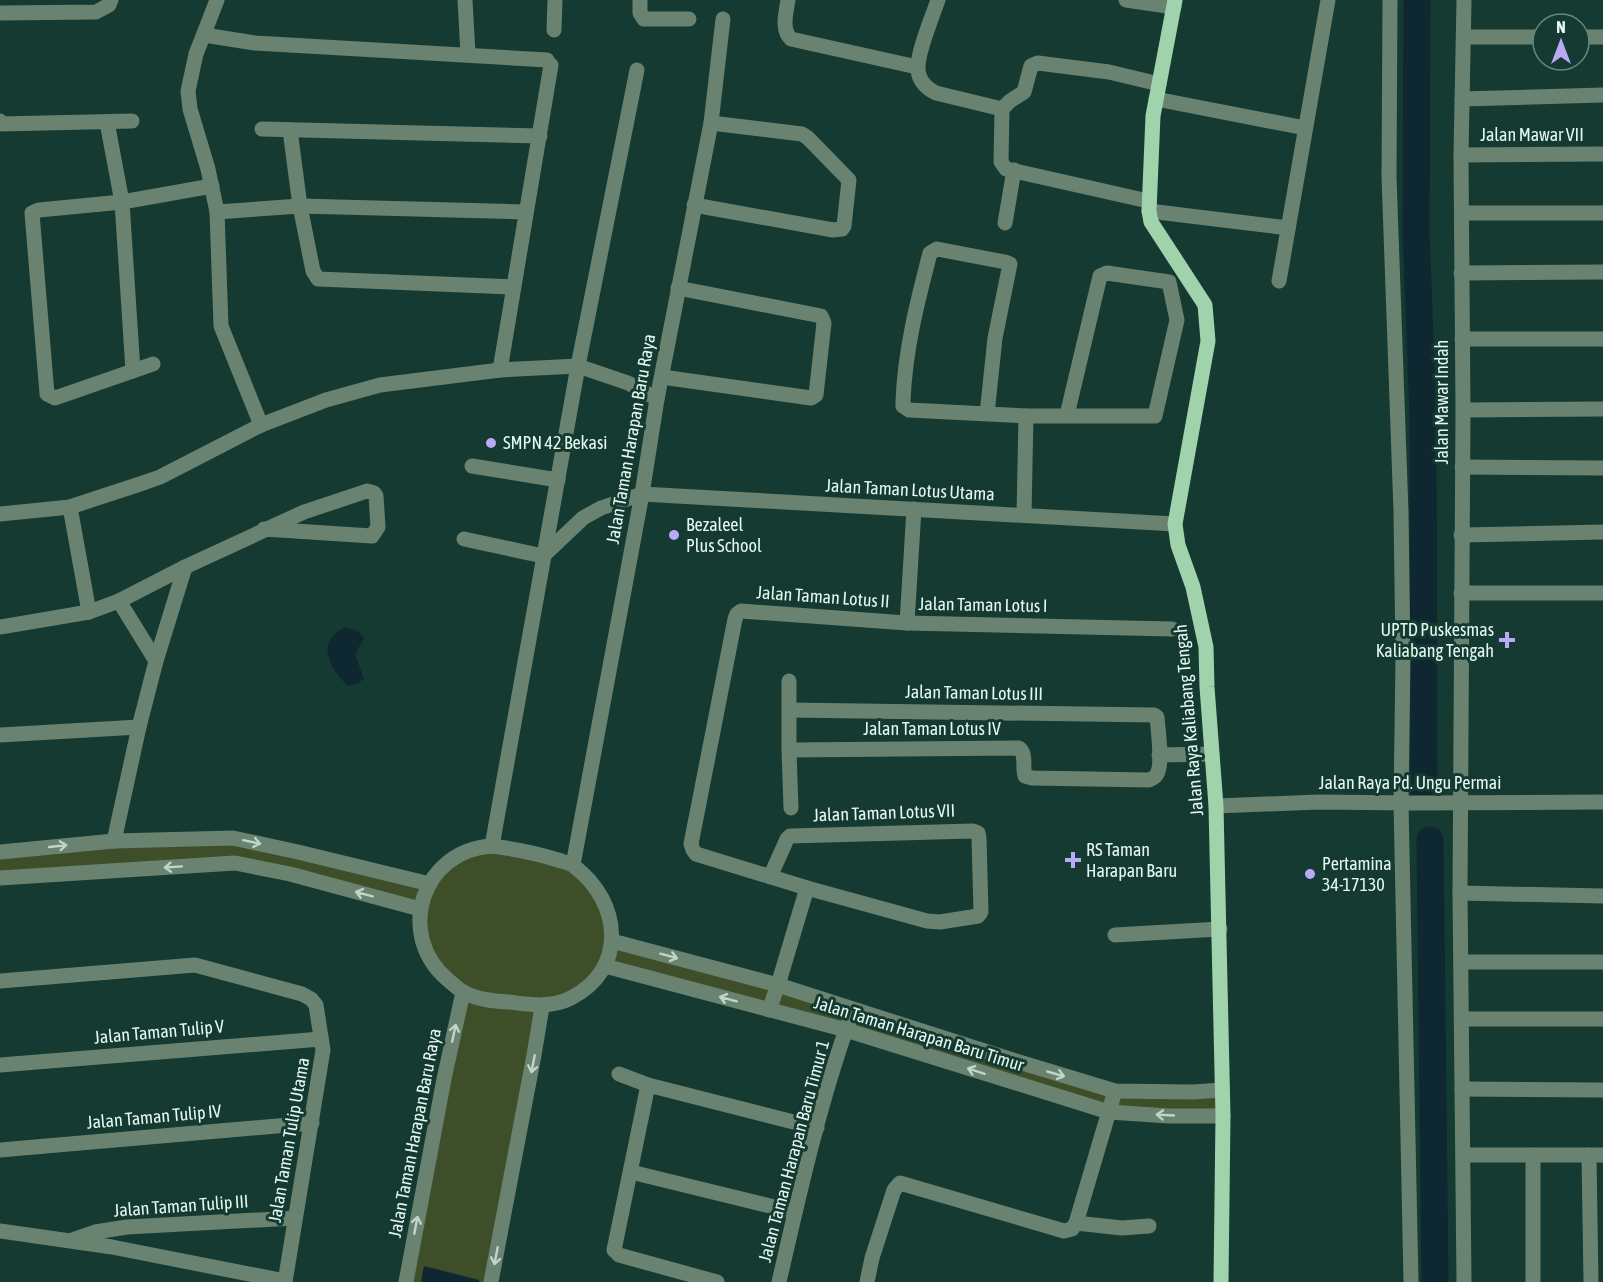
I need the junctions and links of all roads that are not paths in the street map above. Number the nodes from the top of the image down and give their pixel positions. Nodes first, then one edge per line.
1 (111, 0) edge
2 (217, 0) edge
3 (465, 0) edge
4 (555, 0) edge
5 (640, 0) edge
6 (788, 0) edge
7 (938, 0) edge
8 (1126, 0) edge
9 (1328, 0) edge
10 (1390, 0) edge
11 (1464, 0) edge
12 (1175, 3) edge
13 (0, 14) edge
14 (689, 20) dead end
15 (723, 20) dead end
16 (554, 30) dead end
17 (204, 35) junction
18 (1464, 37) junction
19 (1531, 37) edge
20 (468, 54) junction
21 (918, 67) junction
22 (637, 70) dead end
23 (1158, 91) junction
24 (1603, 95) edge
25 (1462, 99) junction
26 (1002, 110) junction
27 (0, 121) edge
28 (132, 121) dead end
29 (107, 122) junction
30 (711, 123) junction
31 (1305, 128) junction
32 (262, 129) dead end
33 (290, 130) junction
34 (540, 136) junction
35 (1603, 154) edge
36 (1461, 155) junction
37 (1014, 170) junction
38 (212, 186) junction
39 (122, 202) junction
40 (694, 205) junction
41 (300, 206) junction
42 (1149, 206) junction
43 (217, 212) junction
44 (526, 212) junction
45 (1462, 213) junction
46 (1603, 213) edge
47 (1005, 223) dead end
48 (1288, 228) junction
49 (1603, 272) edge
50 (1461, 273) junction
51 (1279, 281) dead end
52 (513, 287) junction
53 (678, 288) junction
54 (1462, 339) junction
55 (1603, 339) edge
56 (153, 364) dead end
57 (578, 366) junction
58 (500, 370) junction
59 (133, 371) junction
60 (662, 377) junction
61 (657, 399) junction
62 (1603, 409) edge
63 (1463, 410) junction
64 (987, 414) junction
65 (1066, 415) junction
66 (1026, 416) junction
67 (261, 424) junction
68 (472, 466) dead end
69 (1462, 467) junction
70 (1603, 468) edge
71 (558, 480) junction
72 (642, 494) junction
73 (70, 507) junction
74 (914, 509) junction
75 (0, 514) edge
76 (1024, 515) junction
77 (1175, 524) junction
78 (264, 529) junction
79 (1603, 532) edge
80 (1461, 535) junction
81 (464, 539) dead end
82 (543, 556) junction
83 (185, 567) junction
84 (1461, 593) junction
85 (1603, 593) edge
86 (119, 601) junction
87 (89, 612) junction
88 (737, 614) joint
89 (906, 623) junction
90 (0, 627) edge
91 (1172, 629) dead end
92 (156, 661) junction
93 (789, 681) dead end
94 (790, 710) junction
95 (139, 727) junction
96 (0, 735) edge
97 (789, 750) junction
98 (1212, 754) junction
99 (1159, 755) junction
100 (1603, 802) edge
101 (1405, 803) junction
102 (1452, 803) junction
103 (1216, 806) junction
104 (791, 808) dead end
105 (114, 841) junction
106 (492, 846) junction
107 (0, 852) edge
108 (573, 865) junction
109 (770, 877) junction
110 (0, 878) edge
111 (430, 884) junction
112 (807, 888) junction
113 (1460, 893) junction
114 (1603, 896) edge
115 (420, 909) junction
116 (1220, 929) junction
117 (1115, 935) dead end
118 (612, 941) junction
119 (1461, 962) junction
120 (1603, 962) edge
121 (605, 966) junction
122 (0, 981) edge
123 (778, 985) junction
124 (463, 992) junction
125 (542, 1006) junction
126 (769, 1010) junction
127 (854, 1010) junction
128 (1462, 1019) junction
129 (1603, 1019) edge
130 (846, 1030) junction
131 (321, 1039) junction
132 (0, 1065) edge
133 (619, 1074) dead end
134 (648, 1085) junction
135 (1462, 1089) junction
136 (1222, 1090) junction
137 (1603, 1090) edge
138 (1115, 1091) junction
139 (1109, 1112) junction
140 (1223, 1116) junction
141 (312, 1123) junction
142 (817, 1128) junction
143 (0, 1150) edge
144 (1463, 1155) junction
145 (1533, 1155) junction
146 (1596, 1155) edge
147 (631, 1172) junction
148 (795, 1212) junction
149 (295, 1218) junction
150 (1076, 1223) junction
151 (1149, 1226) dead end
152 (0, 1231) edge
153 (70, 1241) junction
154 (285, 1282) edge
155 (405, 1282) edge
156 (491, 1282) edge
157 (717, 1282) edge
158 (779, 1282) edge
159 (867, 1282) edge
160 (1221, 1282) edge
161 (1411, 1282) edge
162 (1454, 1282) edge
163 (1464, 1282) edge
164 (1533, 1282) edge
165 (1591, 1282) edge

1 - 13 street
2 - 17 street
3 - 20 street
4 - 16 street
5 - 14 street
6 - 21 street
7 - 21 street
8 - 12 street
9 - 31 street
10 - 101 street
11 - 18 street, Jalan Mawar Indah
12 - 23 main road, Jalan Raya Kaliabang Tengah
15 - 30 street, Jalan Taman Harapan Baru Raya
17 - 20 street
17 - 38 street
18 - 19 street
18 - 25 street, Jalan Mawar Indah
20 - 34 street
21 - 26 street
22 - 57 street
23 - 26 street
23 - 31 street
23 - 42 main road, Jalan Raya Kaliabang Tengah
24 - 25 street
25 - 36 street, Jalan Mawar Indah
26 - 37 street
27 - 29 street
28 - 29 street
29 - 39 street
30 - 40 street, Jalan Taman Harapan Baru Raya
30 - 40 street
31 - 48 street
32 - 33 street
33 - 34 street
33 - 41 street
34 - 44 street
35 - 36 street, Jalan Mawar VII
36 - 45 street, Jalan Mawar Indah
37 - 42 street
37 - 47 street
38 - 39 street
38 - 43 street
39 - 59 street
39 - 59 street
40 - 53 street, Jalan Taman Harapan Baru Raya
41 - 43 street
41 - 44 street
41 - 52 street
42 - 48 street
42 - 77 main road, Jalan Raya Kaliabang Tengah
43 - 67 street
44 - 52 street
45 - 46 street
45 - 50 street, Jalan Mawar Indah
48 - 51 street
49 - 50 street
50 - 54 street, Jalan Mawar Indah
52 - 58 street
53 - 60 street, Jalan Taman Harapan Baru Raya
53 - 60 street
54 - 55 street
54 - 63 street, Jalan Mawar Indah
56 - 59 street
57 - 58 street
57 - 61 street
57 - 71 street
58 - 67 street
60 - 61 street, Jalan Taman Harapan Baru Raya
61 - 72 street, Jalan Taman Harapan Baru Raya
62 - 63 street
63 - 69 street, Jalan Mawar Indah
64 - 64 street
64 - 66 street
65 - 65 street
65 - 66 street
66 - 76 street
67 - 73 street
68 - 71 street
69 - 70 street
69 - 80 street, Jalan Mawar Indah
71 - 82 street
72 - 74 street, Jalan Taman Lotus Utama
72 - 82 street
72 - 108 street, Jalan Taman Harapan Baru Raya
73 - 75 street
73 - 87 street
74 - 76 street, Jalan Taman Lotus Utama
74 - 89 street, Jalan Taman Lotus I
76 - 77 street, Jalan Taman Lotus Utama
77 - 98 main road, Jalan Raya Kaliabang Tengah
78 - 78 street
78 - 83 street
79 - 80 street
80 - 84 street, Jalan Mawar Indah
81 - 82 street
82 - 106 street
83 - 86 street
83 - 92 street
84 - 85 street
84 - 102 street, Jalan Mawar Indah
86 - 87 street
86 - 92 street
87 - 90 street
88 - 89 street, Jalan Taman Lotus II
88 - 109 street, Jalan Taman Lotus VII
89 - 91 street, Jalan Taman Lotus I
92 - 95 street
93 - 94 street
94 - 97 street
94 - 99 street, Jalan Taman Lotus III
95 - 96 street
95 - 105 street
97 - 99 street, Jalan Taman Lotus IV
97 - 104 street
98 - 99 street
98 - 103 main road, Jalan Raya Kaliabang Tengah
100 - 102 street, Jalan Raya Pd. Ungu Permai
101 - 102 street, Jalan Raya Pd. Ungu Permai
101 - 103 street, Jalan Raya Pd. Ungu Permai
101 - 161 street
102 - 113 street
102 - 162 street
103 - 116 main road, Jalan Raya Kaliabang Tengah
107 -> 105 street
105 -> 111 street
106 - 108 street
106 - 111 street
108 - 118 street
109 - 112 street, Jalan Taman Lotus VII
109 - 112 street, Jalan Taman Lotus VII
115 -> 110 street
111 - 115 street
112 - 123 street
113 - 114 street
113 - 119 street
115 - 124 street
116 - 117 street
116 - 136 main road, Jalan Raya Kaliabang Tengah
118 - 121 street
118 -> 123 street, Jalan Taman Harapan Baru Timur
119 - 120 street
119 - 128 street
121 - 125 street
126 -> 121 street, Jalan Taman Harapan Baru Timur
122 - 131 street, Jalan Taman Tulip Utama
123 - 126 street
123 - 127 street, Jalan Taman Harapan Baru Timur
124 - 125 street
155 -> 124 street, Jalan Taman Harapan Baru Raya
125 -> 156 street
126 - 130 street, Jalan Taman Harapan Baru Timur
127 - 130 street, Jalan Taman Harapan Baru Timur 1
127 -> 138 street, Jalan Taman Harapan Baru Timur
128 - 129 street
128 - 135 street
139 -> 130 street, Jalan Taman Harapan Baru Timur
130 - 142 street, Jalan Taman Harapan Baru Timur 1
131 - 132 street, Jalan Taman Tulip V
131 - 141 street, Jalan Taman Tulip Utama
133 - 134 street
134 - 142 street
134 - 147 street
135 - 137 street
135 - 144 street
136 - 138 street, Jalan Taman Harapan Baru Timur
136 - 140 main road, Jalan Raya Kaliabang Tengah
138 - 139 street
140 -> 139 street, Jalan Taman Harapan Baru Timur
139 - 150 street
140 - 160 main road, Jalan Raya Kaliabang Tengah
141 - 143 street, Jalan Taman Tulip IV
141 - 149 street, Jalan Taman Tulip Utama
142 - 148 street, Jalan Taman Harapan Baru Timur 1
144 - 145 street
144 - 163 street
145 - 146 street
145 - 164 street
146 - 165 street
147 - 148 street
147 - 157 street
148 - 158 street, Jalan Taman Harapan Baru Timur 1
149 - 153 street, Jalan Taman Tulip III
149 - 154 street, Jalan Taman Tulip Utama
150 - 151 street
150 - 159 street
152 - 153 street, Jalan Taman Tulip III
153 - 154 street, Jalan Taman Tulip III

